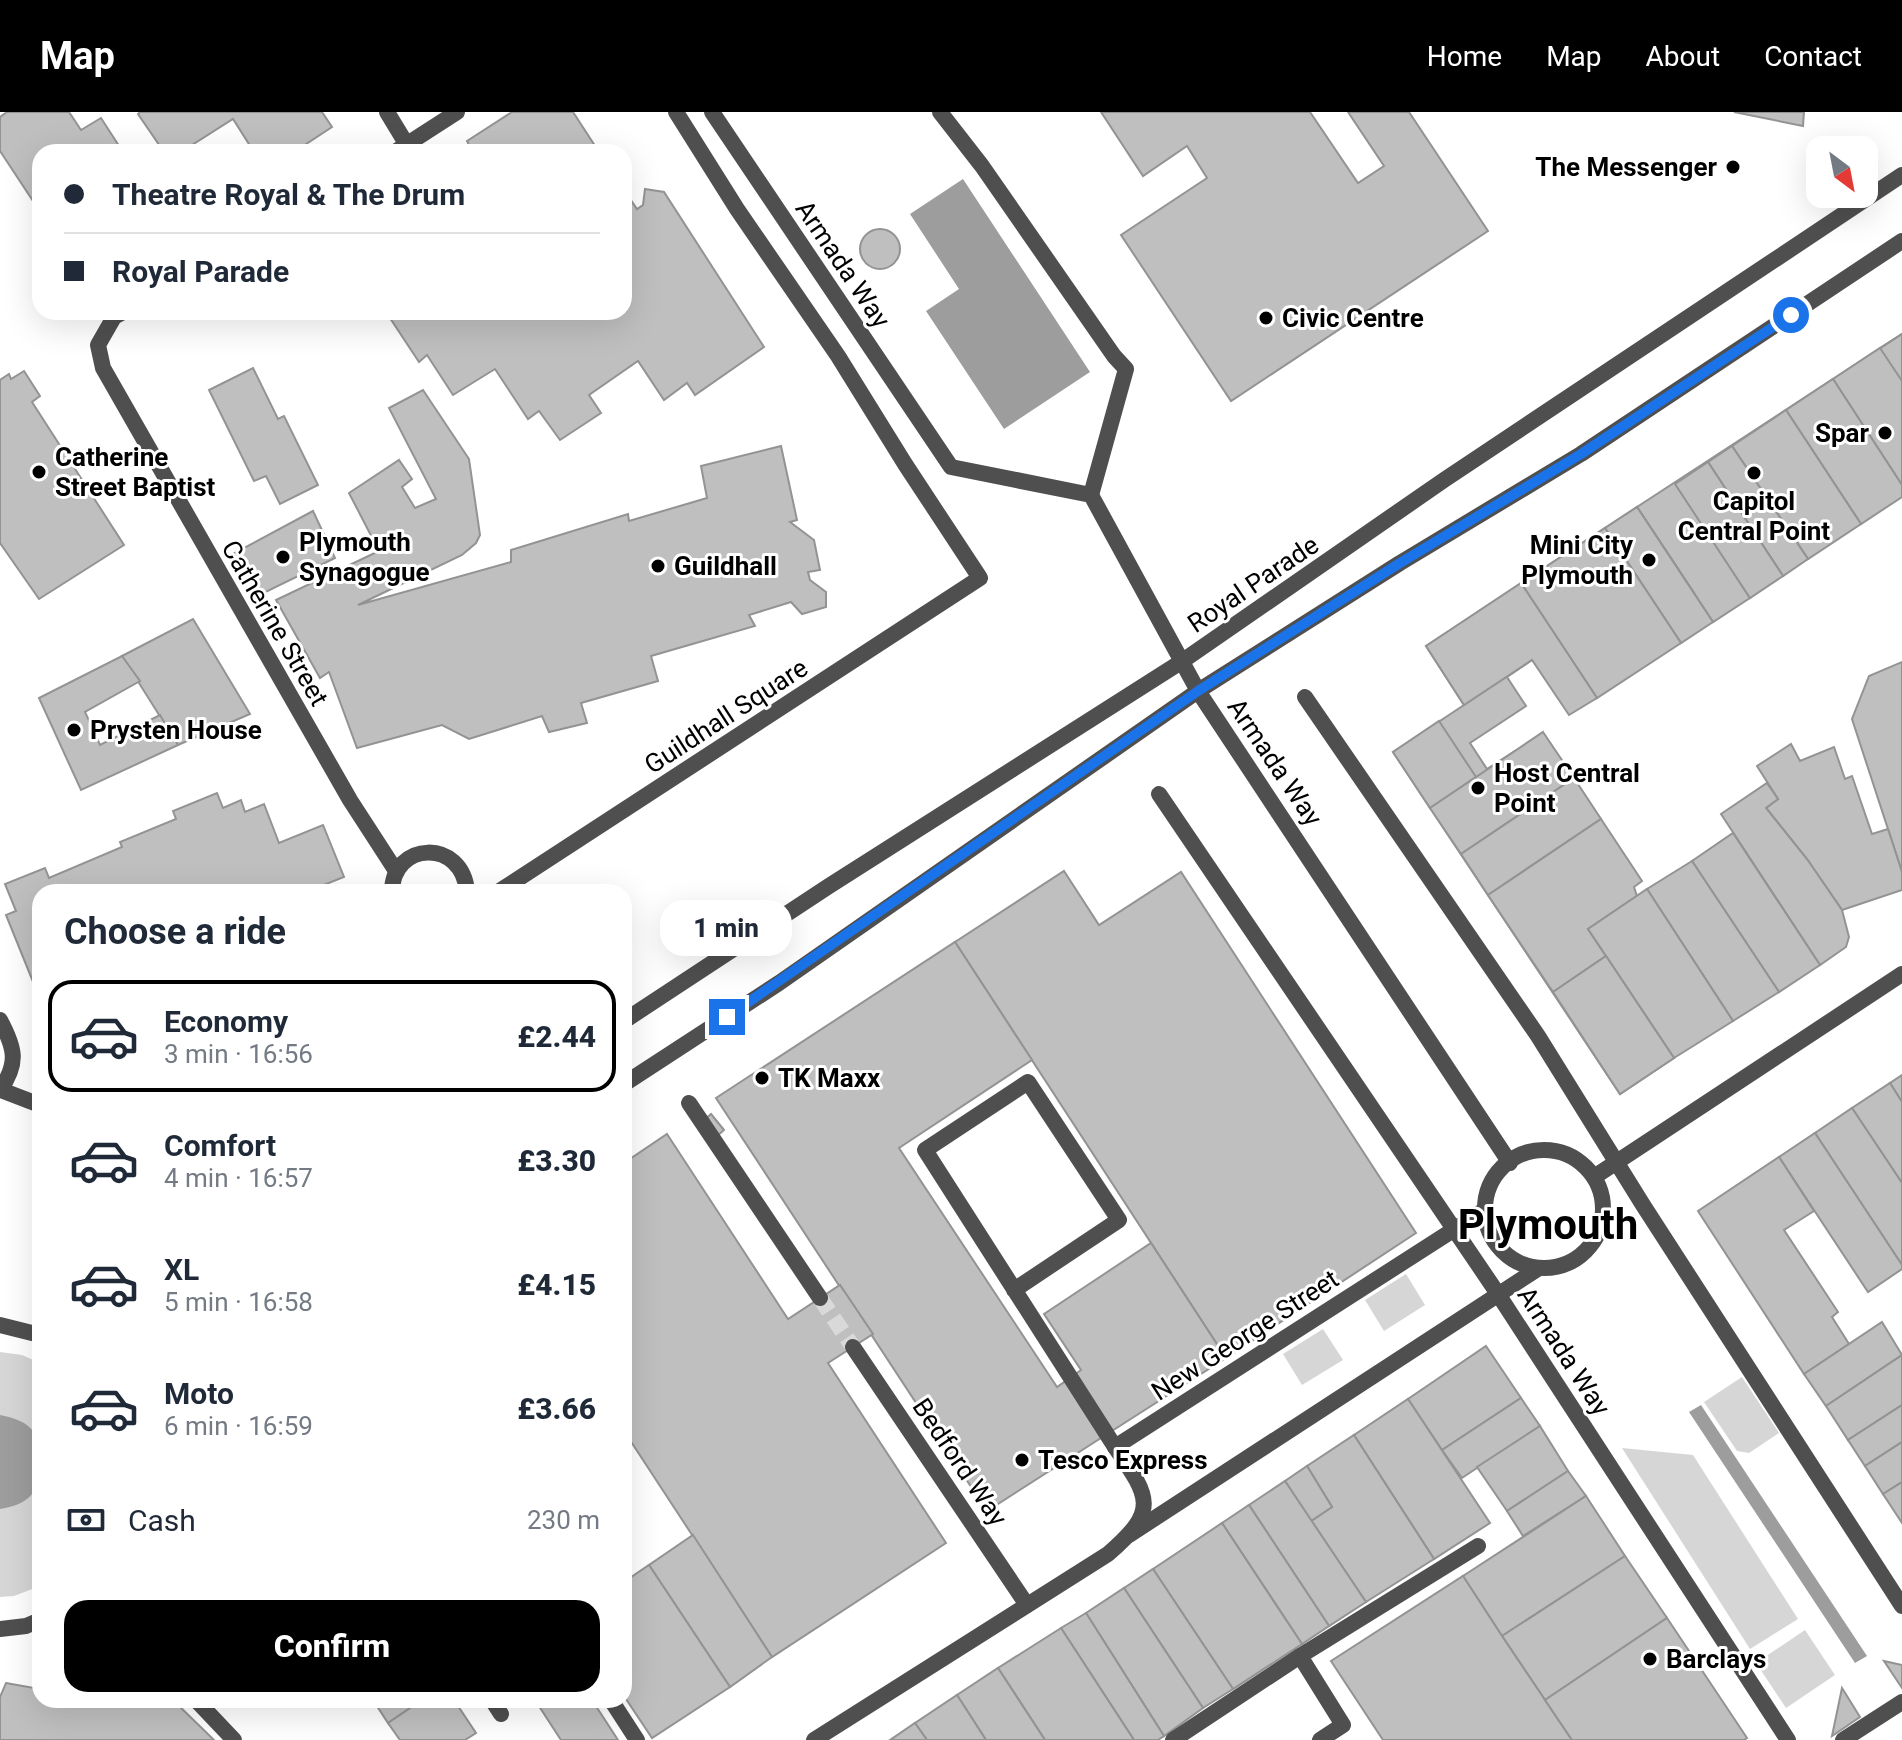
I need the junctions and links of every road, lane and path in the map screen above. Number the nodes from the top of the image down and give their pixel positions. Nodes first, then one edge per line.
1 (387, 112) edge
2 (457, 112) edge
3 (676, 112) edge
4 (712, 112) edge
5 (940, 112) edge
6 (399, 144) edge
7 (407, 144) edge
8 (1902, 175) edge
9 (1900, 247) edge
10 (112, 320) edge
11 (1091, 495) junction
12 (1181, 662) junction
13 (1198, 691) junction
14 (1305, 697) dead end
15 (1159, 794) dead end
16 (396, 871) junction
17 (394, 884) edge
18 (466, 884) edge
19 (510, 884) edge
20 (1902, 974) edge
21 (632, 1016) edge
22 (0, 1020) edge
23 (632, 1079) edge
24 (1, 1090) edge
25 (32, 1102) edge
26 (689, 1103) dead end
27 (1616, 1162) junction
28 (1510, 1163) junction
29 (1594, 1177) junction
30 (1486, 1209) junction
31 (1455, 1229) junction
32 (1539, 1268) junction
33 (1014, 1290) junction
34 (1498, 1294) junction
35 (820, 1298) tunnel mouth
36 (0, 1325) edge
37 (32, 1333) edge
38 (853, 1347) tunnel mouth
39 (1115, 1447) junction
40 (1129, 1535) junction
41 (1478, 1546) dead end
42 (1027, 1605) junction
43 (1902, 1606) edge
44 (32, 1623) edge
45 (0, 1629) edge
46 (1300, 1656) junction
47 (1902, 1702) edge
48 (204, 1708) edge
49 (616, 1708) edge
50 (234, 1740) edge
51 (637, 1740) edge
52 (814, 1740) edge
53 (1173, 1740) edge
54 (1320, 1740) edge
55 (1788, 1740) edge
56 (1843, 1740) edge

1 - 6 street
2 - 7 street
3 - 19 street, Guildhall Square
4 - 11 street, Armada Way
5 - 11 street
8 - 12 street, Royal Parade
9 - 13 street
10 - 16 street, Catherine Street
11 - 12 street, Armada Way
12 - 13 street, Armada Way
12 - 21 street, Royal Parade
13 - 23 street
13 - 28 street, Armada Way
14 - 27 street
15 - 31 street, Armada Way
16 - 17 street
16 - 18 street
20 - 27 street
22 - 24 street
24 - 25 street
26 - 35 street
27 - 29 street
27 - 43 street
28 - 29 street
28 - 30 street
29 - 32 street
30 - 31 street, New George Street
30 - 32 street
31 - 34 street, Armada Way
31 - 39 street, New George Street
32 - 34 street
33 - 33 street
33 - 39 street
34 - 40 street
34 - 55 street, Armada Way
36 - 37 street
38 - 42 street, Bedford Way
39 - 40 street
40 - 42 street
41 - 46 street
42 - 52 street
44 - 45 street
46 - 53 street
46 - 54 street
47 - 56 street
48 - 50 street
49 - 51 street

